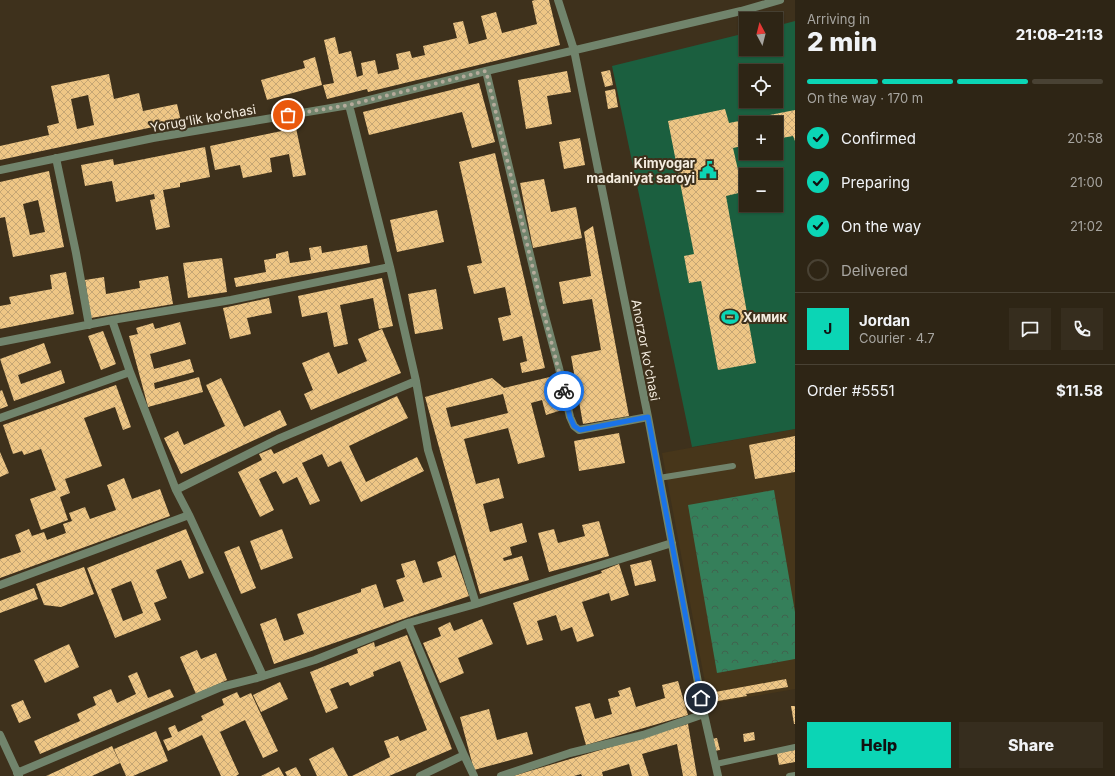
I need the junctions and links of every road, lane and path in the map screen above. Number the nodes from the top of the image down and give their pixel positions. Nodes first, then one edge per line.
1 (558, 0) edge
2 (780, 0) edge
3 (574, 50) junction
4 (486, 71) junction
5 (349, 105) junction
6 (56, 158) junction
7 (0, 170) edge
8 (390, 267) junction
9 (112, 320) junction
10 (88, 325) junction
11 (0, 342) edge
12 (130, 372) junction
13 (416, 381) junction
14 (648, 417) junction
15 (0, 418) edge
16 (733, 466) dead end
17 (659, 478) junction
18 (176, 490) junction
19 (188, 516) junction
20 (672, 543) junction
21 (0, 584) edge
22 (476, 604) junction
23 (408, 623) junction
24 (263, 676) junction
25 (704, 714) junction
26 (0, 736) edge
27 (795, 747) edge
28 (464, 755) junction
29 (716, 764) junction
30 (18, 775) edge
31 (795, 775) edge
32 (420, 776) edge
33 (474, 776) edge
34 (501, 776) edge
35 (718, 776) edge
36 (789, 776) edge

1 - 3 street, Anorzor ko'chasi
2 - 3 street, Yorugʻlik koʻchasi
3 - 4 street, Yorugʻlik koʻchasi
3 - 14 street, Anorzor ko'chasi
4 - 5 street, Yorugʻlik koʻchasi
4 - 14 street
5 - 6 street, Yorugʻlik koʻchasi
5 - 8 street
6 - 7 street, Yorugʻlik koʻchasi
6 - 10 street
8 - 9 street
8 - 13 street
9 - 10 street
9 - 12 street
10 - 11 street
12 - 15 street
12 - 18 street
13 - 18 street
13 - 22 street
14 - 17 street, Anorzor ko'chasi
16 - 17 lane
17 - 20 street, Anorzor ko'chasi
18 - 19 street
19 - 21 street
19 - 24 street
20 - 22 street
20 - 25 street, Anorzor ko'chasi
22 - 23 street
23 - 24 street
23 - 28 street
24 - 30 street
25 - 29 street, Anorzor ko'chasi
25 - 34 street
26 - 30 street
27 - 29 lane
28 - 32 street
28 - 33 street
29 - 35 street, Anorzor ko'chasi
31 - 36 lane

